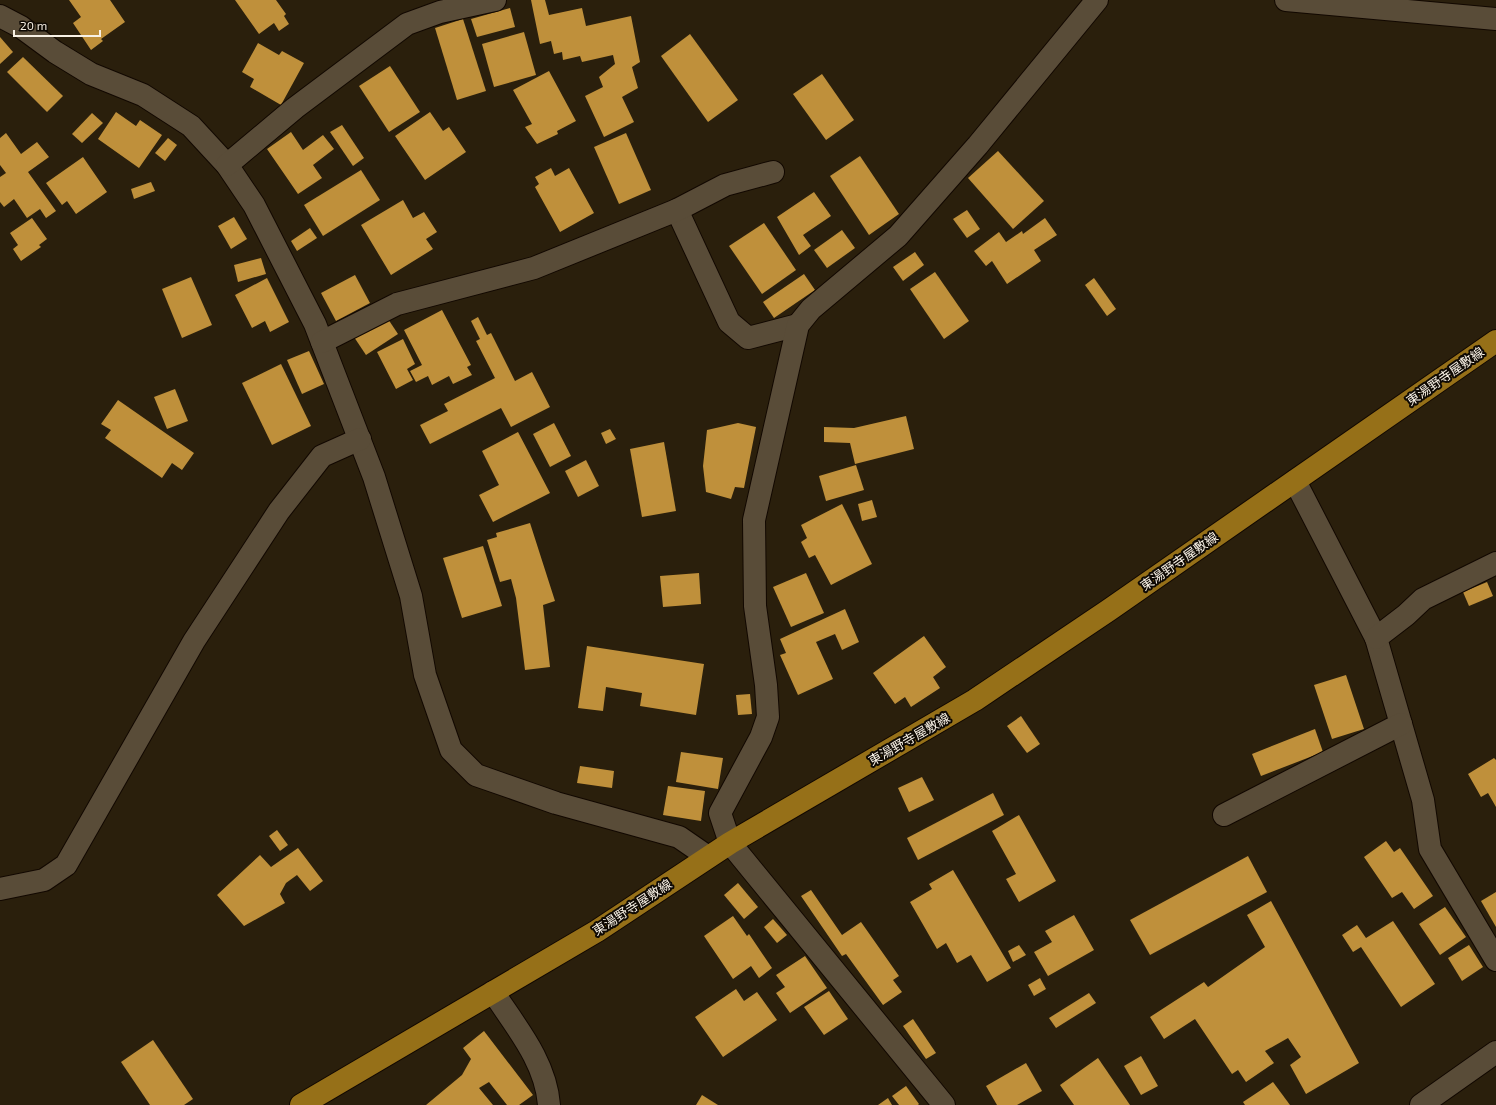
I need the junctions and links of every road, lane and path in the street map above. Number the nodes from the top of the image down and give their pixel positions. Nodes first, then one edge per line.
1 (495, 0) edge
2 (1097, 0) edge
3 (1286, 0) edge
4 (0, 16) edge
5 (1496, 20) edge
6 (227, 165) junction
7 (773, 172) dead end
8 (676, 210) junction
9 (798, 325) junction
10 (1496, 341) edge
11 (322, 342) junction
12 (360, 439) junction
13 (1295, 481) junction
14 (1496, 563) edge
15 (1376, 638) junction
16 (1401, 724) junction
17 (1224, 815) dead end
18 (730, 843) junction
19 (708, 857) junction
20 (0, 889) edge
21 (1496, 960) edge
22 (493, 992) junction
23 (1496, 1052) edge
24 (301, 1105) edge
25 (549, 1105) edge
26 (944, 1105) edge
27 (1421, 1105) edge

1 - 6 street
2 - 9 street
3 - 5 street
4 - 6 street
6 - 11 street
7 - 8 street
8 - 9 street
8 - 11 street
9 - 18 street
10 - 13 main road, 東湯野寺屋敷線
11 - 12 street
12 - 19 street
12 - 20 street
13 - 15 street
13 - 18 main road, 東湯野寺屋敷線
14 - 15 street
15 - 16 street
16 - 17 street
16 - 21 street
18 - 19 main road, 東湯野寺屋敷線
18 - 26 street
19 - 22 main road, 東湯野寺屋敷線
22 - 24 main road, 東湯野寺屋敷線
22 - 25 street
23 - 27 street

